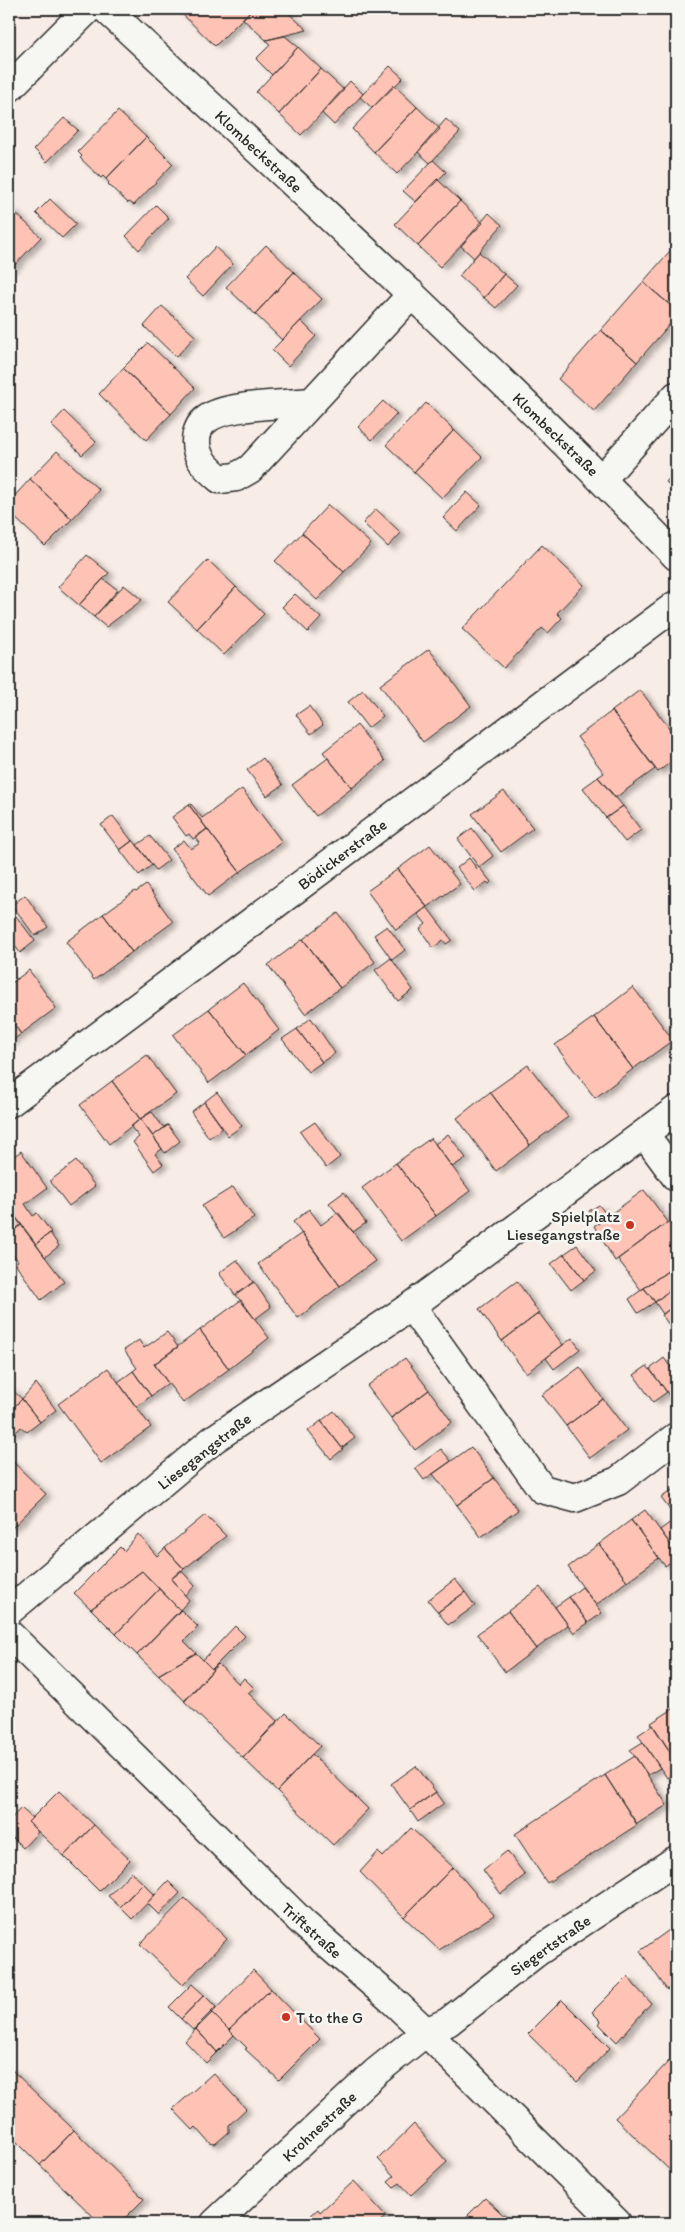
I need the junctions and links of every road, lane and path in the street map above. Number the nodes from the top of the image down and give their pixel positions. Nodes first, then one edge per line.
1 (88, 9) edge
2 (106, 9) edge
3 (9, 88) edge
4 (412, 294) junction
5 (676, 396) edge
6 (312, 402) dead end
7 (602, 478) junction
8 (676, 556) edge
9 (676, 605) edge
10 (9, 1103) edge
11 (676, 1110) edge
12 (645, 1134) junction
13 (676, 1177) edge
14 (411, 1306) junction
15 (676, 1437) edge
16 (9, 1610) edge
17 (9, 1634) edge
18 (676, 1860) edge
19 (426, 2032) junction
20 (215, 2223) edge
21 (617, 2223) edge

1 - 3 street
2 - 4 street, Klombeckstraße
4 - 6 street
4 - 7 street, Klombeckstraße
5 - 7 street
7 - 8 street, Klombeckstraße
9 - 10 street, Bödickerstraße
11 - 12 street, Liesegangstraße
12 - 13 street
12 - 14 street, Liesegangstraße
14 - 15 street
14 - 16 street, Liesegangstraße
17 - 19 street, Triftstraße
18 - 19 street, Siegertstraße
19 - 20 street, Krohnestraße
19 - 21 street, Triftstraße

